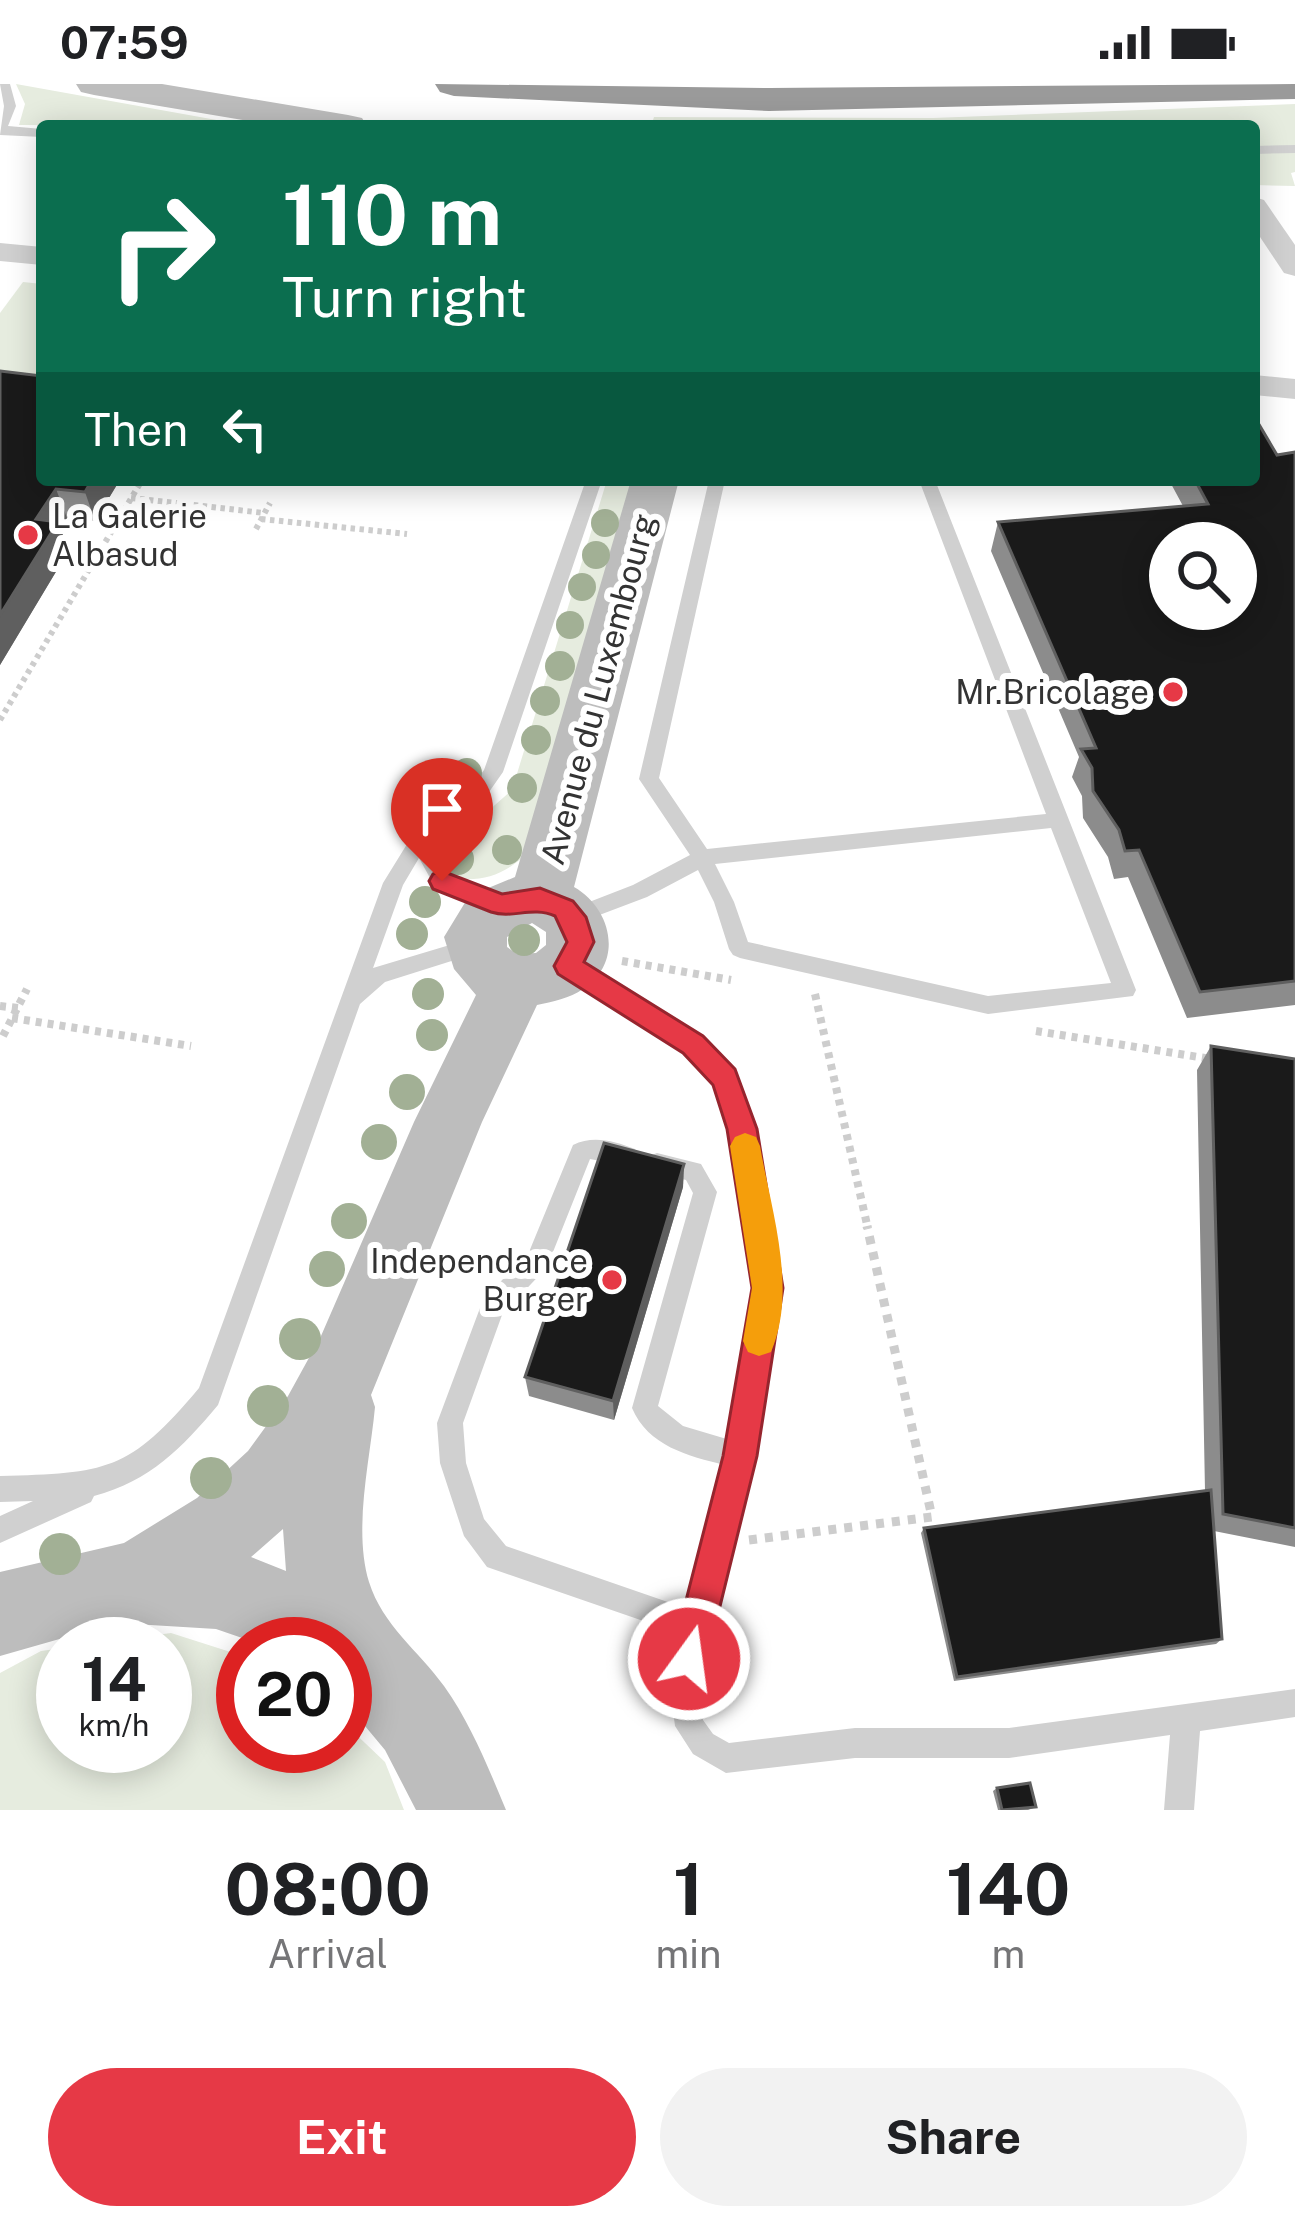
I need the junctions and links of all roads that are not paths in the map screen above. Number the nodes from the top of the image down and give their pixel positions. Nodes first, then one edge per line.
1 (4, 84) edge
2 (94, 84) edge
3 (454, 84) edge
4 (1295, 88) edge
5 (312, 120) edge
6 (1, 130) edge
7 (36, 133) edge
8 (1295, 149) edge
9 (1260, 150) edge
10 (1260, 215) edge
11 (0, 252) edge
12 (36, 255) edge
13 (1295, 267) edge
14 (1260, 386) edge
15 (1295, 389) edge
16 (592, 486) edge
17 (654, 486) edge
18 (717, 486) edge
19 (929, 486) edge
20 (1058, 820) junction
21 (419, 842) junction
22 (704, 857) junction
23 (529, 936) junction
24 (352, 1002) junction
25 (342, 1376) junction
26 (740, 1456) junction
27 (107, 1482) junction
28 (0, 1490) edge
29 (0, 1530) edge
30 (138, 1581) junction
31 (0, 1614) edge
32 (301, 1617) edge
33 (338, 1617) edge
34 (697, 1626) junction
35 (372, 1673) edge
36 (1295, 1703) edge
37 (1186, 1719) junction
38 (460, 1810) edge
39 (1179, 1810) edge

1 - 6 lane
2 - 5 street
3 - 4 highway
6 - 7 lane
8 - 9 lane
10 - 13 street
11 - 12 street
14 - 15 street
16 - 21 lane
17 - 23 street, Avenue du Luxembourg
18 - 22 lane
19 - 20 lane
20 - 22 lane
20 - 22 lane
21 - 23 lane
21 - 24 lane
22 - 23 lane
23 - 24 lane
23 - 25 street, Avenue du Luxembourg
23 - 26 lane
24 - 27 lane
25 - 30 street, Avenue du Luxembourg
25 - 33 street, Avenue du Luxembourg
26 - 34 lane
26 - 34 lane
27 - 28 lane
27 - 29 lane
30 - 31 street
30 - 32 street
34 - 37 lane
35 - 38 street
36 - 37 lane
37 - 39 lane

